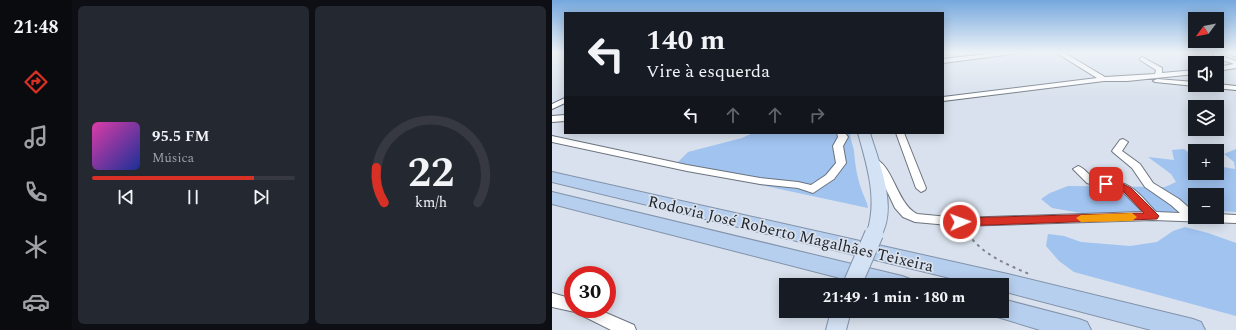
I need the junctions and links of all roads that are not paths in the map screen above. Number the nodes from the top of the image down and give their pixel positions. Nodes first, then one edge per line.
1 (1084, 67) edge
2 (1157, 67) edge
3 (1188, 73) edge
4 (1170, 75) junction
5 (1158, 76) junction
6 (1104, 79) junction
7 (1127, 79) junction
8 (1182, 83) junction
9 (1188, 83) edge
10 (1224, 87) edge
11 (1236, 88) edge
12 (944, 99) edge
13 (564, 101) edge
14 (552, 107) edge
15 (564, 118) edge
16 (552, 119) edge
17 (842, 134) edge
18 (864, 134) edge
19 (900, 134) edge
20 (552, 139) edge
21 (1123, 142) dead end
22 (872, 159) junction
23 (1078, 169) dead end
24 (552, 177) edge
25 (921, 188) dead end
26 (552, 198) edge
27 (1188, 214) edge
28 (1153, 216) junction
29 (1188, 218) edge
30 (1224, 219) edge
31 (1236, 219) edge
32 (855, 278) edge
33 (874, 278) edge
34 (552, 300) edge
35 (564, 303) edge
36 (1009, 311) edge
37 (601, 318) edge
38 (839, 318) edge
39 (628, 330) edge
40 (836, 330) edge
41 (1079, 330) edge
42 (1193, 330) edge

1 - 6 street
2 - 5 street
3 - 4 street
4 - 5 street
4 - 8 street
5 - 7 street
6 - 7 street
6 - 12 street
7 - 8 street
8 - 9 street
10 - 11 street
13 - 14 street
15 - 16 street
17 - 20 street
18 - 22 main road
19 - 25 street
21 - 27 street
22 - 28 street
22 - 32 main road, bridge
23 - 28 street
24 - 42 highway, Rodovia José Roberto Magalhães Teixeira
26 - 33 highway, Rodovia José Roberto Magalhães Teixeira
28 - 29 street
30 - 31 street
34 - 35 street
36 - 41 highway
37 - 39 street
38 - 40 main road

